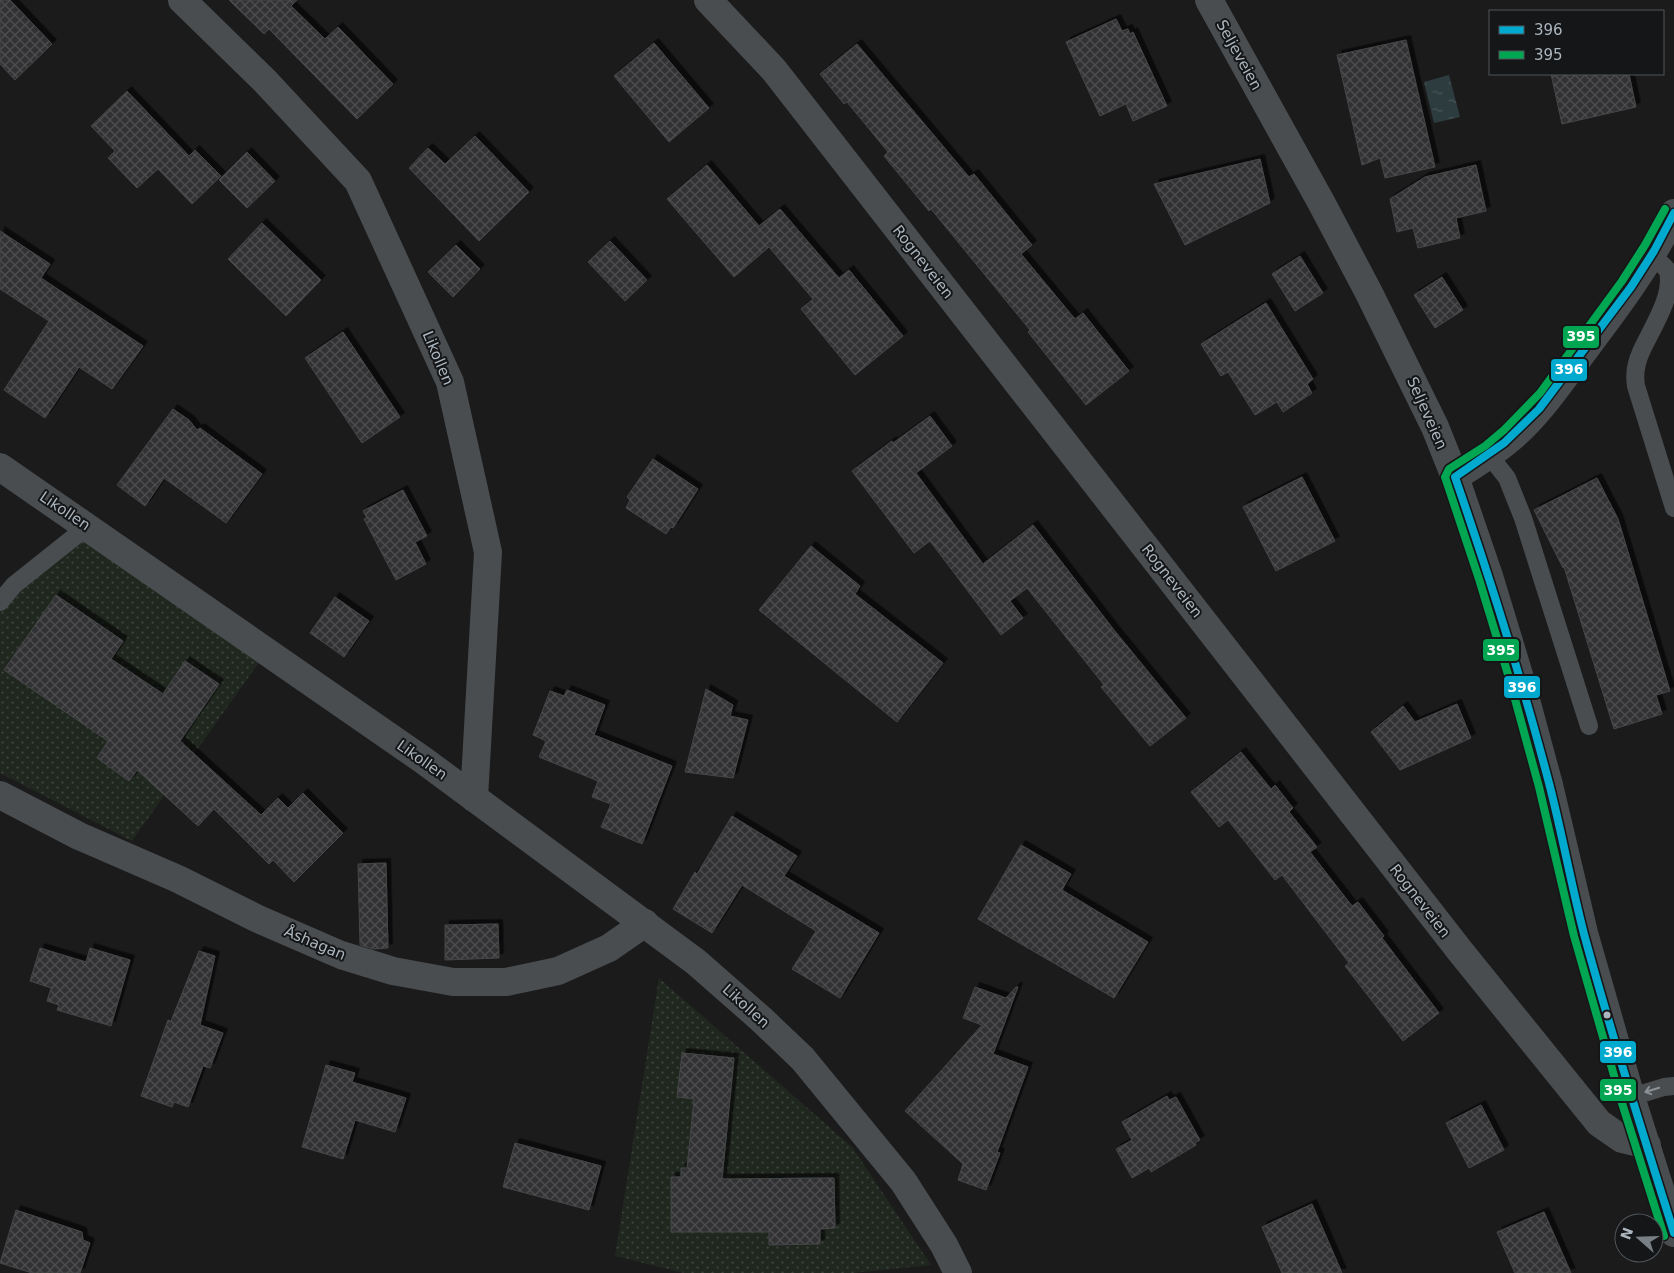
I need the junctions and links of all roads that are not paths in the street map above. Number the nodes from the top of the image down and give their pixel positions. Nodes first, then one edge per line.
1 (182, 0) edge
2 (708, 0) edge
3 (1209, 0) edge
4 (1674, 213) edge
5 (1651, 255) junction
6 (1490, 455) junction
7 (0, 466) edge
8 (1455, 477) junction
9 (1674, 508) edge
10 (88, 526) junction
11 (0, 602) edge
12 (1589, 726) dead end
13 (0, 795) edge
14 (474, 798) junction
15 (645, 924) junction
16 (1674, 1086) edge
17 (1631, 1097) junction
18 (1647, 1145) junction
19 (1674, 1233) edge
20 (958, 1273) edge

1 - 14 street, Likollen
2 - 18 street, Rogneveien
3 - 8 street, Seljeveien
4 - 5 street
5 - 6 street
5 - 9 lane
6 - 8 street
6 - 12 lane
7 - 10 street, Likollen
8 - 17 street, Seljeveien
10 - 11 lane
10 - 14 street, Likollen
13 - 15 street, Åshagan
14 - 15 street, Likollen
15 - 20 street, Likollen
16 -> 17 lane
17 - 18 street, Seljeveien
18 - 19 street, Seljeveien

